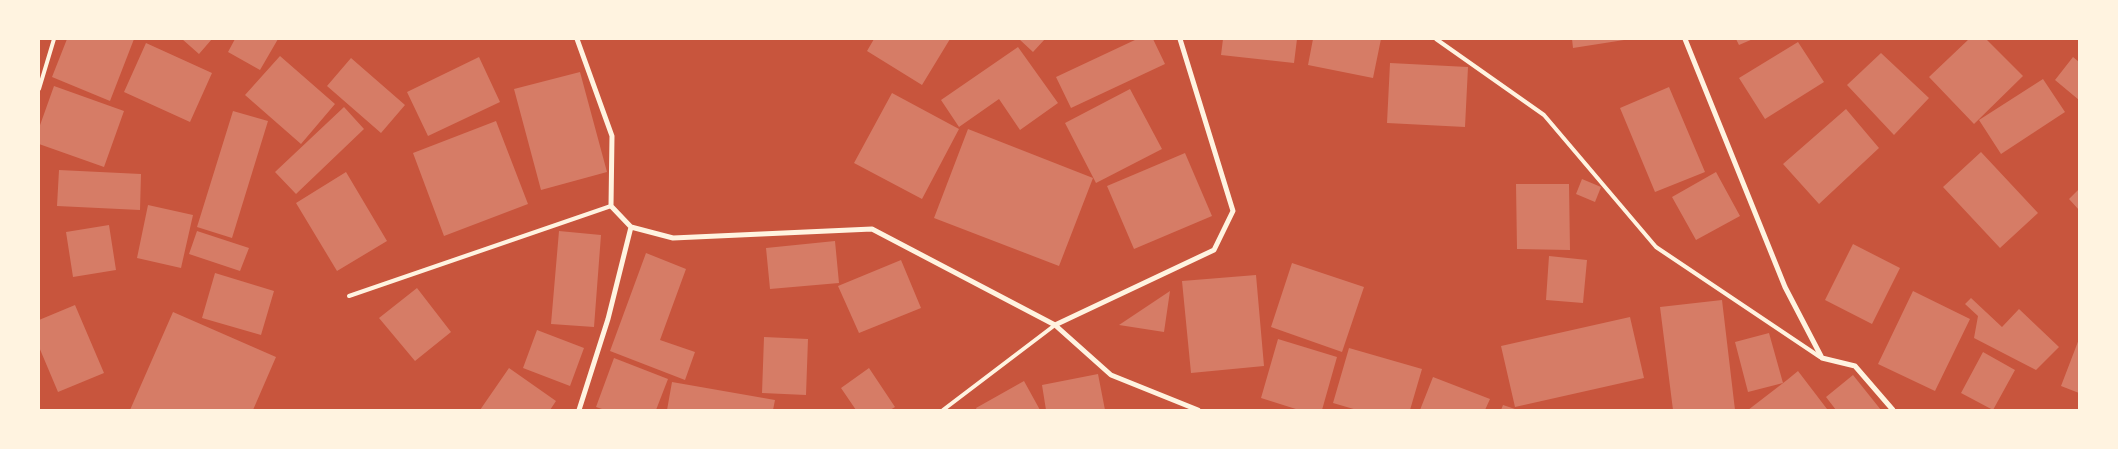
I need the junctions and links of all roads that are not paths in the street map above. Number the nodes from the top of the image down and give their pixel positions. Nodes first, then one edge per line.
1 (54, 39) edge
2 (577, 39) edge
3 (1180, 39) edge
4 (1436, 39) edge
5 (1685, 39) edge
6 (39, 89) edge
7 (611, 206) junction
8 (631, 226) junction
9 (349, 296) dead end
10 (1055, 325) junction
11 (1822, 358) junction
12 (579, 410) edge
13 (943, 410) edge
14 (1198, 410) edge
15 (1893, 410) edge

1 - 6 lane
2 - 7 street
3 - 10 street
4 - 11 lane
5 - 11 street
7 - 8 street
7 - 9 lane
8 - 10 street
8 - 12 street
10 - 13 lane
10 - 14 street
11 - 15 street

